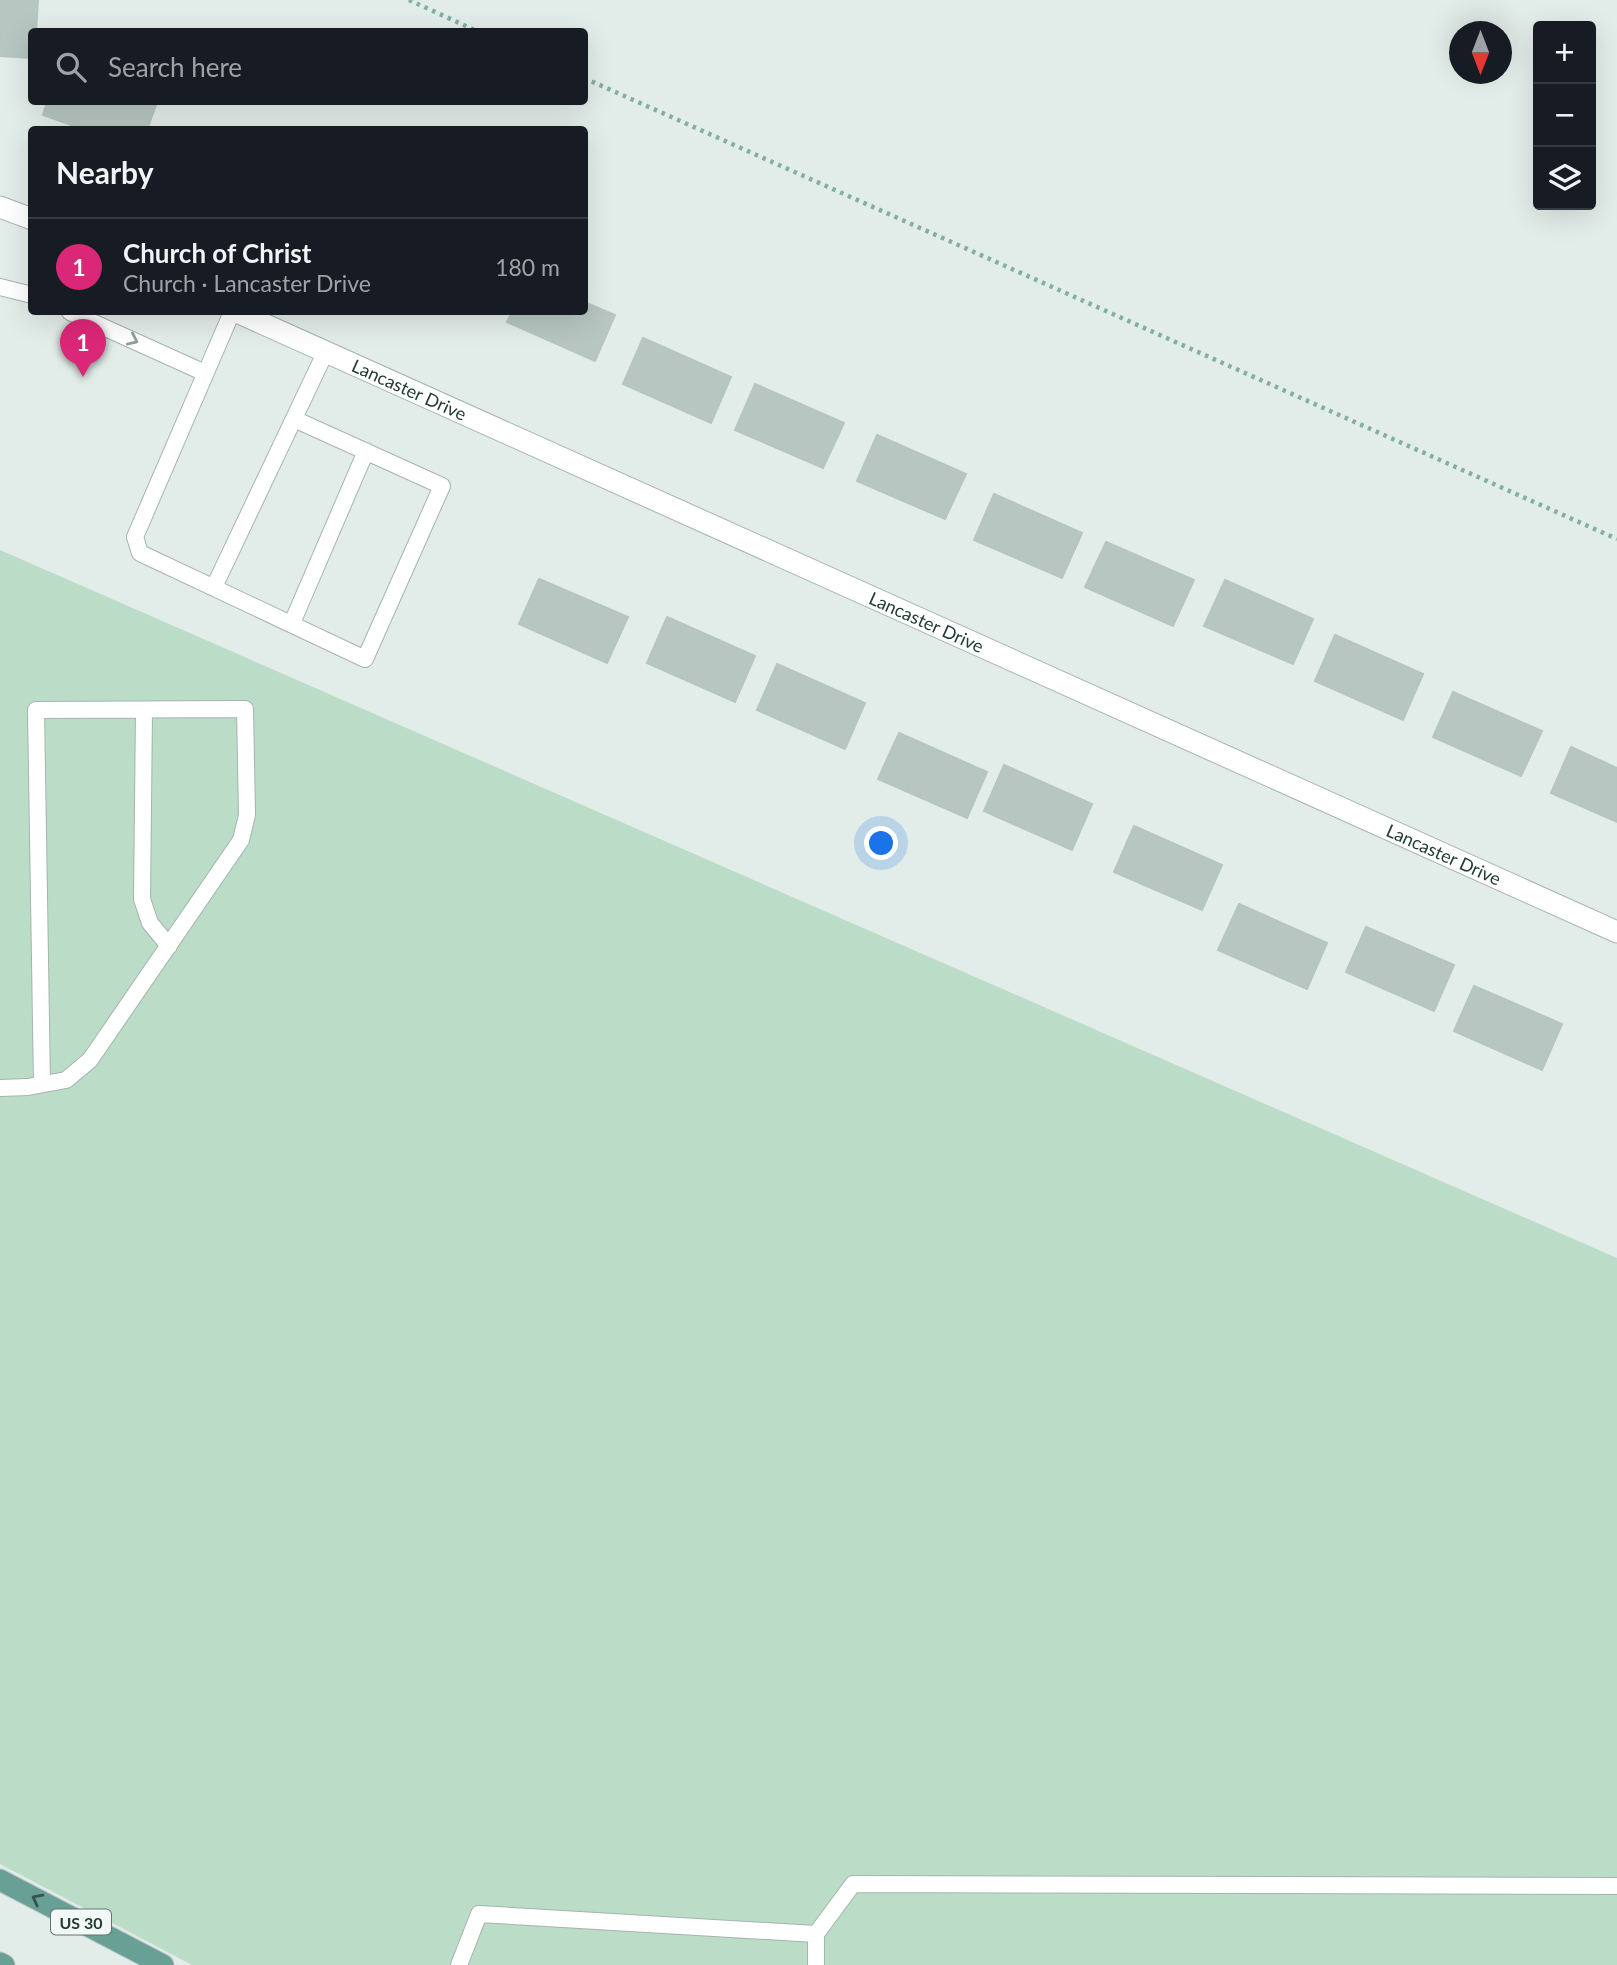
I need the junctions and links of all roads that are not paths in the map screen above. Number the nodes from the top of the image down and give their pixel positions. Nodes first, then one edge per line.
1 (0, 207) edge
2 (28, 218) edge
3 (0, 287) edge
4 (28, 294) edge
5 (77, 315) edge
6 (233, 315) edge
7 (241, 315) edge
8 (326, 351) junction
9 (205, 373) junction
10 (294, 419) junction
11 (366, 451) junction
12 (214, 587) junction
13 (292, 623) junction
14 (144, 710) junction
15 (1617, 932) edge
16 (169, 946) junction
17 (42, 1084) junction
18 (0, 1088) edge
19 (0, 1880) edge
20 (1617, 1886) edge
21 (816, 1934) junction
22 (163, 1965) edge
23 (459, 1965) edge
24 (816, 1965) edge

1 - 2 street
3 - 4 lane
5 -> 9 lane
6 - 9 lane
7 - 8 street, Lancaster Drive
8 - 10 lane
8 - 15 street, Lancaster Drive
9 - 12 lane
10 - 11 lane
10 - 12 lane
11 - 13 lane
11 - 13 lane
12 - 13 lane
14 - 16 lane
14 - 16 lane
14 - 17 lane
16 - 17 lane
17 - 18 lane
22 -> 19 main road, US 30
20 - 21 lane
21 - 23 lane
21 - 24 lane

